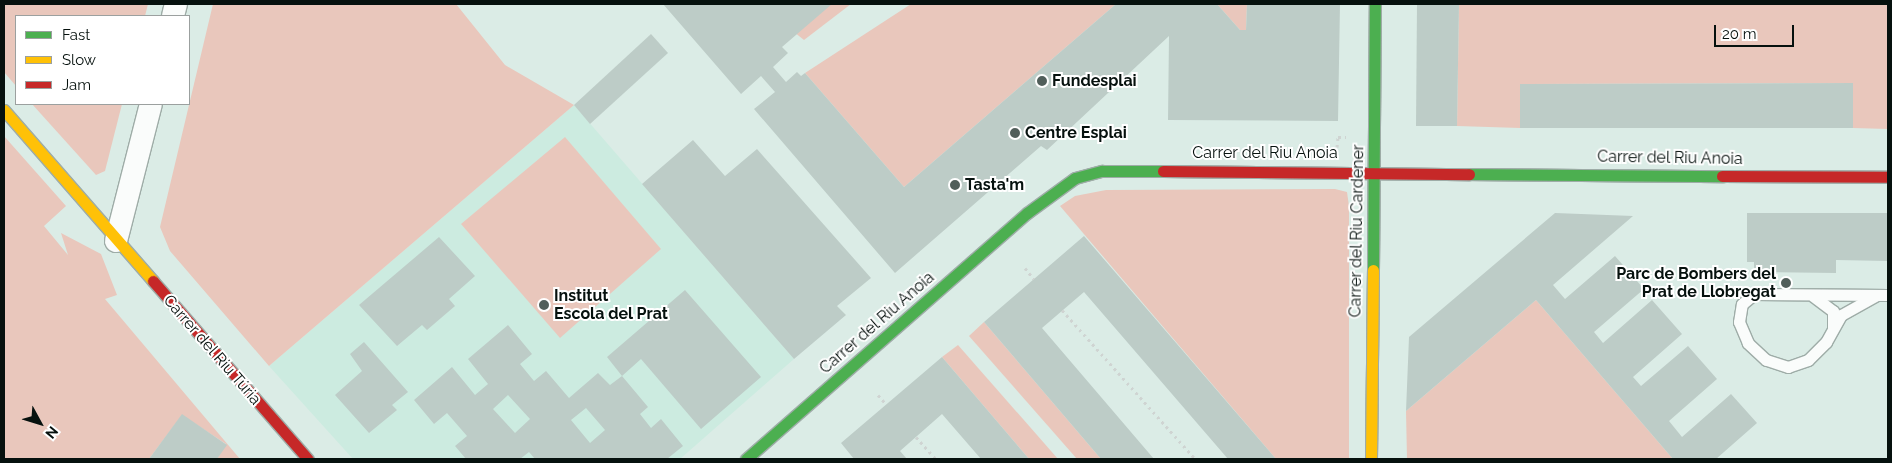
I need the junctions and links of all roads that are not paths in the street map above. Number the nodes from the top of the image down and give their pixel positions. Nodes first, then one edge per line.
1 (1376, 4) edge
2 (151, 105) edge
3 (4, 110) edge
4 (1374, 170) junction
5 (1888, 177) edge
6 (116, 241) junction
7 (1809, 294) junction
8 (1883, 295) edge
9 (1834, 328) junction
10 (308, 459) edge
11 (746, 459) edge
12 (1371, 459) edge

1 - 4 street, Carrer del Riu Cardener
2 - 6 street
3 - 6 street, Carrer del Riu Túria
4 - 5 street, Carrer del Riu Anoia
4 - 11 street, Carrer del Riu Anoia
4 - 12 street, Carrer del Riu Cardener
6 - 10 street, Carrer del Riu Túria
7 - 8 lane
7 - 9 lane
7 - 9 lane
8 - 9 lane

